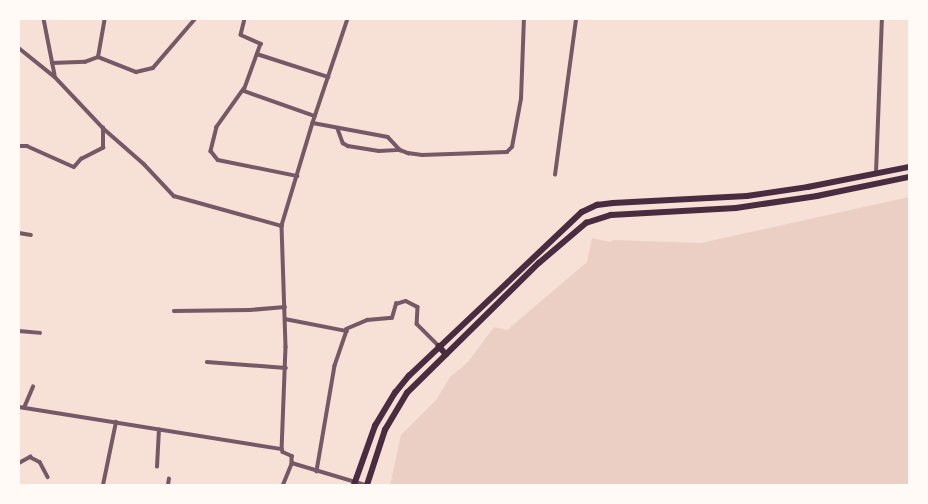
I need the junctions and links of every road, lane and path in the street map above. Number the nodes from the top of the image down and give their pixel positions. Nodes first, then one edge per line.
1 (44, 19) edge
2 (105, 19) edge
3 (195, 19) edge
4 (245, 19) edge
5 (348, 19) edge
6 (524, 19) edge
7 (576, 19) edge
8 (882, 19) edge
9 (19, 48) edge
10 (257, 54) junction
11 (98, 57) junction
12 (52, 63) junction
13 (55, 76) junction
14 (328, 77) junction
15 (244, 89) junction
16 (314, 116) junction
17 (312, 123) junction
18 (103, 128) junction
19 (338, 129) junction
20 (19, 146) edge
21 (400, 150) junction
22 (909, 167) edge
23 (876, 173) junction
24 (555, 175) dead end
25 (297, 176) junction
26 (909, 177) edge
27 (282, 226) junction
28 (19, 233) edge
29 (31, 235) dead end
30 (285, 307) junction
31 (174, 311) dead end
32 (285, 318) junction
33 (346, 329) junction
34 (19, 331) edge
35 (40, 334) dead end
36 (439, 346) junction
37 (446, 354) junction
38 (207, 362) dead end
39 (286, 368) junction
40 (33, 386) dead end
41 (19, 407) edge
42 (24, 408) junction
43 (116, 422) junction
44 (159, 430) junction
45 (282, 449) junction
46 (19, 463) edge
47 (292, 464) junction
48 (157, 467) dead end
49 (317, 471) junction
50 (48, 476) dead end
51 (169, 479) dead end
52 (355, 484) edge
53 (103, 485) edge
54 (168, 485) edge
55 (283, 485) edge
56 (366, 485) edge

1 - 12 street
2 - 11 street
3 - 11 street
4 - 10 street
5 - 14 street
6 - 21 street
7 - 24 street
8 - 23 street
9 - 13 street
10 - 14 street
10 - 15 street
11 - 12 street
12 - 13 street
13 - 18 street
14 - 16 street
15 - 16 street
15 - 25 street
16 - 17 street
17 - 19 street
17 - 25 street
18 - 20 street
18 - 27 street
19 - 21 street
19 - 21 street
22 - 23 main road
23 - 36 main road
25 - 27 street
26 - 37 main road
27 - 30 street
28 - 29 street
30 - 31 street
30 - 32 street
32 - 33 street
32 - 39 street
33 - 36 street
33 - 49 street
34 - 35 street
36 - 37 main road
36 - 52 main road
37 - 56 main road
38 - 39 street
39 - 45 street
40 - 42 street
41 - 42 street
42 - 43 street
43 - 44 street
43 - 53 street
44 - 45 street
44 - 48 street
45 - 47 street
46 - 50 street
47 - 49 street
47 - 55 street
49 - 52 street
51 - 54 street
52 - 56 street

